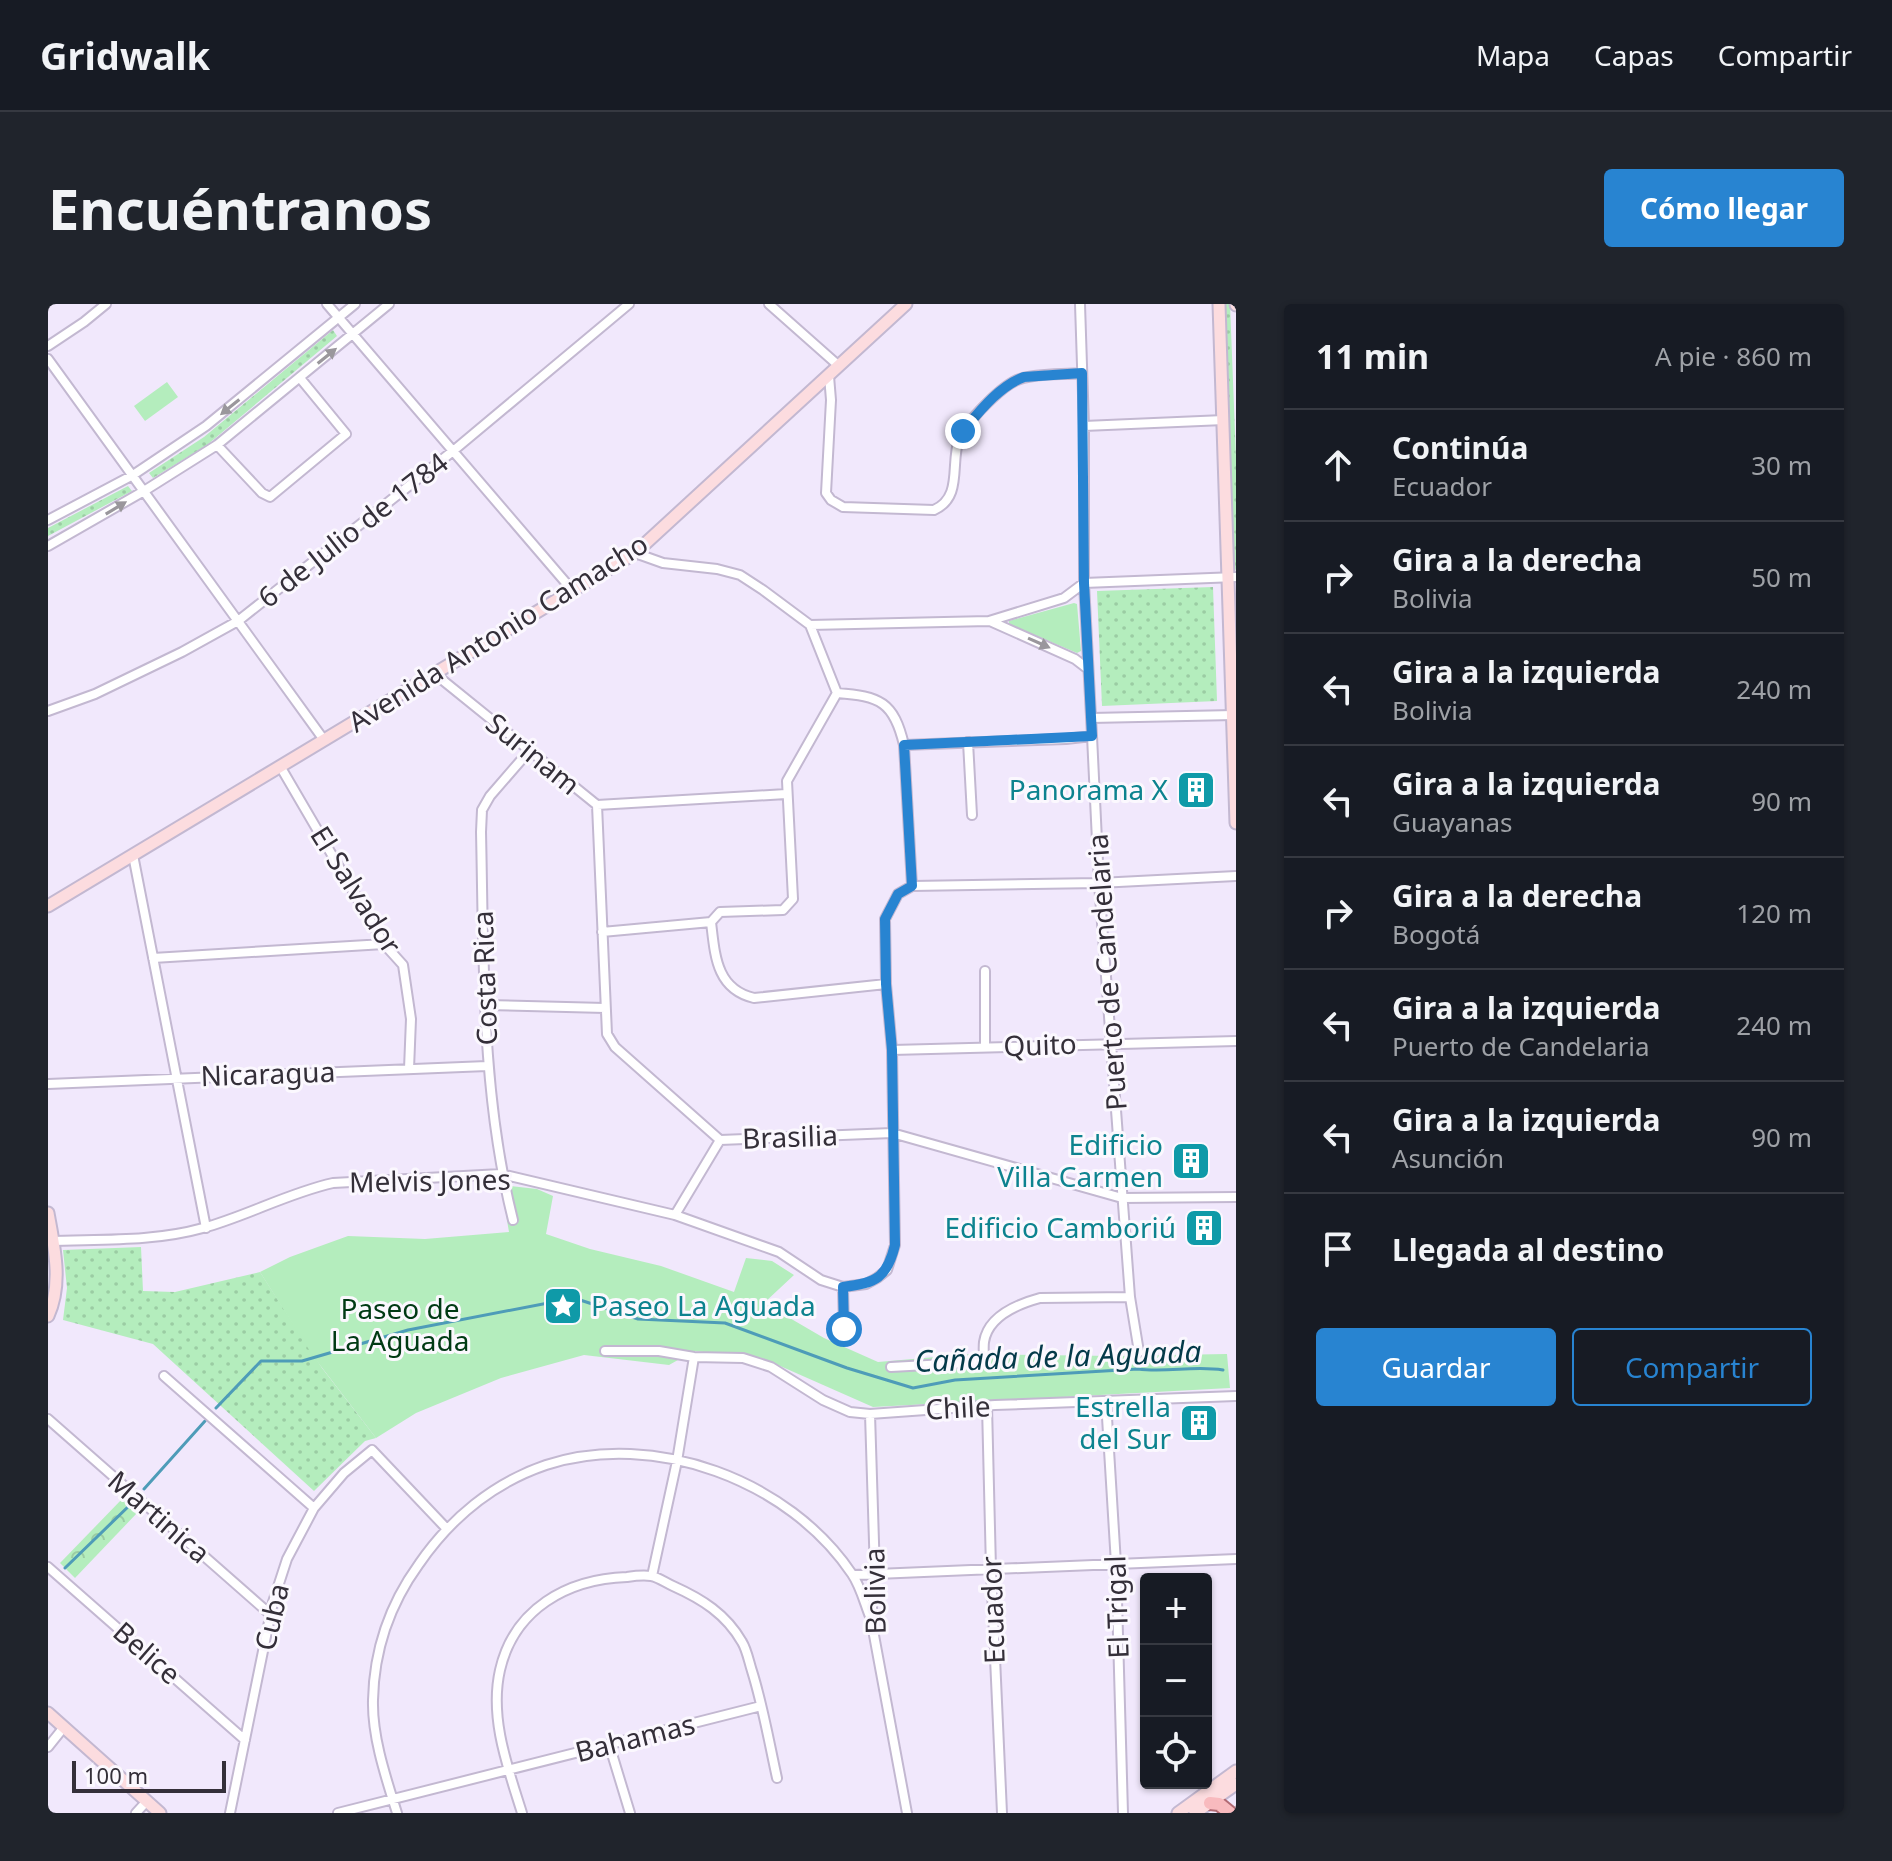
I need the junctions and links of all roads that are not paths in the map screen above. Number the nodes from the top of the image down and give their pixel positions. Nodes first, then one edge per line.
1 (106, 304) edge
2 (327, 304) edge
3 (355, 304) edge
4 (389, 304) edge
5 (629, 304) edge
6 (769, 304) edge
7 (906, 304) edge
8 (1080, 304) edge
9 (1219, 304) edge
10 (339, 318) junction
11 (354, 335) junction
12 (48, 346) edge
13 (48, 359) edge
14 (839, 366) junction
15 (1082, 373) junction
16 (829, 376) junction
17 (300, 378) junction
18 (1224, 420) junction
19 (1084, 426) junction
20 (217, 445) junction
21 (453, 451) junction
22 (133, 475) junction
23 (144, 491) junction
24 (48, 520) edge
25 (48, 546) edge
26 (635, 553) junction
27 (1232, 578) edge
28 (1084, 583) junction
29 (573, 591) junction
30 (238, 621) junction
31 (989, 621) junction
32 (810, 625) junction
33 (1088, 669) junction
34 (435, 674) junction
35 (837, 693) junction
36 (48, 711) edge
37 (1234, 715) junction
38 (1091, 718) junction
39 (1092, 736) junction
40 (324, 740) junction
41 (968, 742) junction
42 (904, 745) junction
43 (529, 751) junction
44 (280, 766) junction
45 (786, 794) junction
46 (597, 805) junction
47 (972, 815) dead end
48 (1236, 823) edge
49 (133, 855) junction
50 (1236, 876) edge
51 (1099, 883) junction
52 (912, 886) junction
53 (48, 906) edge
54 (711, 922) junction
55 (602, 932) junction
56 (384, 944) junction
57 (153, 958) junction
58 (985, 971) dead end
59 (886, 984) junction
60 (486, 1005) junction
61 (605, 1008) junction
62 (1236, 1041) edge
63 (1111, 1042) junction
64 (985, 1047) junction
65 (892, 1050) junction
66 (487, 1066) junction
67 (409, 1069) junction
68 (175, 1078) junction
69 (48, 1084) edge
70 (892, 1133) junction
71 (720, 1140) junction
72 (501, 1174) junction
73 (1236, 1197) edge
74 (1122, 1198) junction
75 (48, 1213) edge
76 (675, 1215) junction
77 (513, 1220) dead end
78 (206, 1228) junction
79 (51, 1241) edge
80 (843, 1287) junction
81 (1130, 1297) junction
82 (48, 1316) edge
83 (844, 1329) dead end
84 (605, 1351) dead end
85 (1139, 1352) dead end
86 (694, 1357) junction
87 (891, 1367) dead end
88 (164, 1376) dead end
89 (1236, 1396) edge
90 (1106, 1401) junction
91 (987, 1406) junction
92 (870, 1414) junction
93 (48, 1419) edge
94 (677, 1461) junction
95 (314, 1508) junction
96 (446, 1528) junction
97 (1236, 1559) edge
98 (1116, 1564) junction
99 (48, 1567) edge
100 (991, 1569) junction
101 (875, 1574) junction
102 (853, 1575) junction
103 (652, 1576) junction
104 (271, 1615) junction
105 (871, 1619) junction
106 (761, 1706) junction
107 (48, 1713) edge
108 (64, 1727) junction
109 (245, 1740) junction
110 (609, 1744) junction
111 (48, 1747) edge
112 (508, 1770) junction
113 (1236, 1771) edge
114 (777, 1778) dead end
115 (1236, 1784) edge
116 (392, 1798) junction
117 (147, 1801) junction
118 (1210, 1803) junction
119 (136, 1813) edge
120 (160, 1813) edge
121 (230, 1813) edge
122 (338, 1813) edge
123 (397, 1813) edge
124 (522, 1813) edge
125 (630, 1813) edge
126 (907, 1813) edge
127 (1002, 1813) edge
128 (1123, 1813) edge
129 (1178, 1813) edge
130 (1195, 1813) edge
131 (1230, 1813) edge

1 - 12 street
2 - 10 street
3 - 10 street
4 - 11 street
5 - 21 street, 6 de Julio de 1784
6 - 14 street
7 - 14 street, Avenida Antonio Camacho
8 - 15 street, Puerto de Candelaria
9 - 18 street
10 - 11 street
10 -> 22 street
17 -> 11 street
11 - 21 street
13 - 22 street
14 - 16 street, Avenida Antonio Camacho
15 - 16 street
15 - 19 street, Puerto de Candelaria
16 - 26 street, Avenida Antonio Camacho
17 - 20 street
17 - 20 street
18 - 19 street
18 - 27 street
19 - 28 street, Puerto de Candelaria
20 - 23 street
21 - 29 street
21 - 30 street, 6 de Julio de 1784
22 - 23 street
22 - 24 street
25 -> 23 street
23 - 30 street
26 - 29 street, Avenida Antonio Camacho
26 - 32 street
27 - 28 street
27 - 37 street
28 - 31 street
28 - 33 street, Puerto de Candelaria
29 - 34 street, Avenida Antonio Camacho
30 - 36 street, 6 de Julio de 1784
30 - 40 street
31 - 32 street
31 -> 33 street
32 - 35 street
33 - 38 street, Puerto de Candelaria
34 - 40 street, Avenida Antonio Camacho
34 - 43 street, Surinam
35 - 42 street
35 - 45 street
37 - 38 street
37 - 48 street
38 - 39 street, Puerto de Candelaria
39 - 41 street
39 - 51 street, Puerto de Candelaria
40 - 44 street, Avenida Antonio Camacho
41 - 42 street
41 - 47 street
42 - 52 street
43 - 46 street, Surinam
43 - 60 street, Costa Rica
44 - 49 street, Avenida Antonio Camacho
44 - 56 street, El Salvador
45 - 46 street, Surinam
45 - 54 street
46 - 55 street, Brasilia
49 - 53 street, Avenida Antonio Camacho
49 - 57 street
50 - 51 street
51 - 52 street
51 - 63 street, Puerto de Candelaria
52 - 59 street
54 - 55 street
54 - 59 street
55 - 61 street, Brasilia
56 - 57 street
56 - 67 street, El Salvador
57 - 68 street
58 - 64 street
59 - 65 street
60 - 61 street
60 - 66 street, Costa Rica
61 - 71 street, Brasilia
62 - 63 street, Quito
63 - 64 street, Quito
63 - 74 street, Puerto de Candelaria
64 - 65 street, Quito
65 - 70 street
66 - 67 street, Nicaragua
66 - 72 street, Costa Rica
67 - 68 street, Nicaragua
68 - 69 street, Nicaragua
68 - 78 street
70 - 71 street, Brasilia
70 - 74 street, Brasilia
70 - 80 street
71 - 76 street
72 - 76 street, Melvis Jones
72 - 77 street, Costa Rica
72 - 78 street, Melvis Jones
73 - 74 street, Brasilia
74 - 81 street, Puerto de Candelaria
75 - 79 street
76 - 80 street, Melvis Jones
78 - 79 street, Melvis Jones
79 - 82 street
80 - 83 street
81 - 85 street, Puerto de Candelaria
81 - 87 street
84 - 86 street, Chile
86 - 92 street, Chile
86 - 94 street
88 - 95 street
89 - 90 street, Chile
90 - 91 street, Chile
90 - 98 street, El Trigal
91 - 92 street, Chile
91 - 100 street, Ecuador
92 - 101 street, Bolivia
93 - 104 street, Martinica
94 - 96 street
94 - 102 street
94 - 103 street
95 - 96 street, Cuba
95 - 104 street, Cuba
96 - 116 street
97 - 98 street
98 - 100 street
98 - 128 street, El Trigal
99 - 109 street, Belice
100 - 101 street
100 - 127 street, Ecuador
101 - 102 street
101 - 105 street, Bolivia
102 - 105 street
103 - 106 street
103 - 112 street
104 - 109 street, Cuba
105 - 126 street, Bolivia
106 - 110 street, Bahamas
106 - 114 street
107 - 108 street
108 - 111 street
108 - 117 street
109 - 121 street, Cuba
110 - 112 street, Bahamas
110 - 125 street
112 - 116 street, Bahamas
112 - 124 street
113 - 129 street
115 - 118 street
116 - 122 street, Bahamas
116 - 123 street
117 - 119 street
117 - 120 street
118 - 130 street
118 - 131 main road

